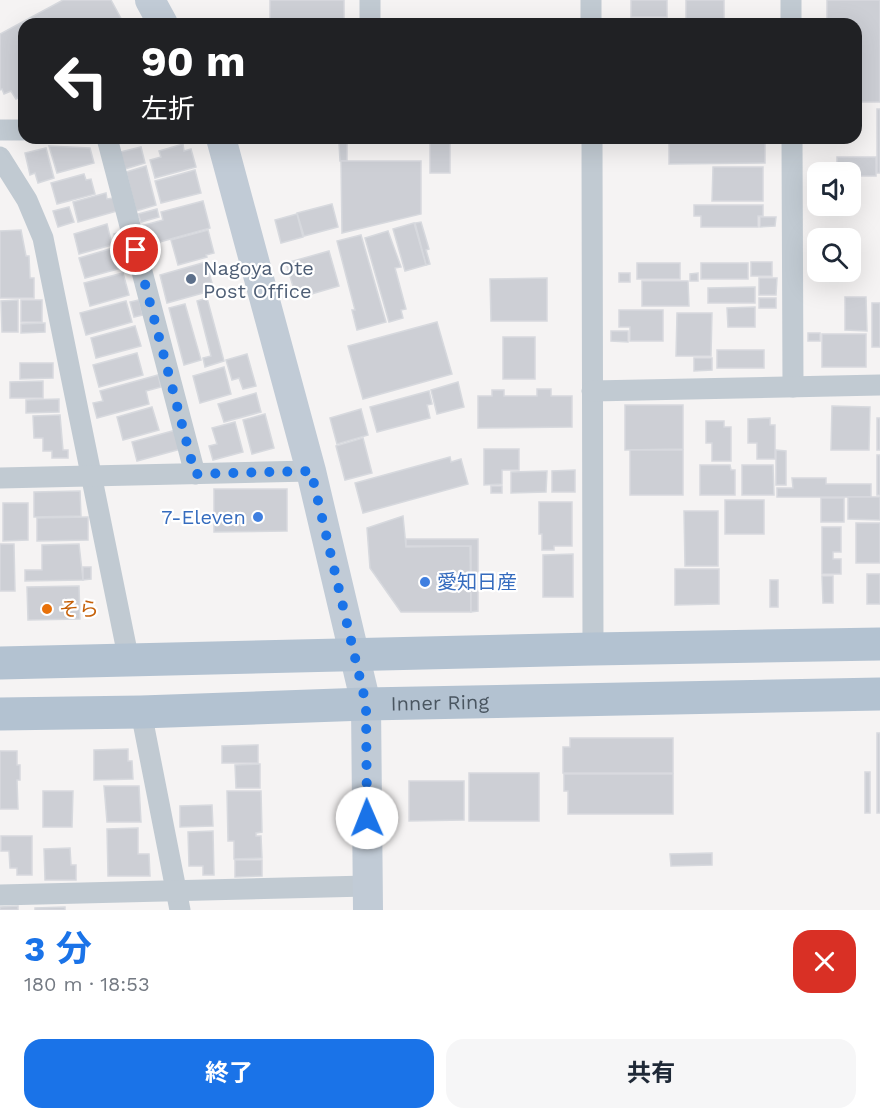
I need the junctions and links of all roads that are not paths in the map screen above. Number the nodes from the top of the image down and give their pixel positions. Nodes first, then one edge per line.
1 (150, 0) edge
2 (370, 0) edge
3 (591, 0) edge
4 (791, 0) edge
5 (160, 18) edge
6 (370, 18) edge
7 (591, 18) edge
8 (791, 18) edge
9 (0, 130) edge
10 (18, 130) edge
11 (110, 144) edge
12 (223, 144) edge
13 (591, 144) edge
14 (792, 144) edge
15 (0, 157) edge
16 (880, 385) edge
17 (793, 387) junction
18 (592, 391) junction
19 (311, 471) junction
20 (195, 474) junction
21 (92, 476) junction
22 (0, 478) edge
23 (880, 644) edge
24 (593, 649) junction
25 (356, 656) junction
26 (129, 661) junction
27 (0, 663) edge
28 (880, 694) edge
29 (366, 704) junction
30 (141, 712) junction
31 (0, 714) edge
32 (0, 895) edge
33 (367, 898) edge
34 (178, 900) edge
35 (83, 901) edge

1 - 5 street
2 - 6 street
3 - 7 street
4 - 8 street
9 - 10 street
11 - 20 street
12 - 19 street
13 - 18 street
14 - 17 street
15 - 21 street
16 - 17 street
17 - 18 street
18 - 24 street
19 - 20 street
19 - 25 street
20 - 21 street
21 - 22 street
21 - 26 street
23 - 24 main road
24 - 25 main road
25 - 26 main road
25 - 29 street
26 - 27 main road
28 - 29 main road, Inner Ring
29 - 30 main road, Inner Ring
29 - 33 street
30 - 31 main road, Inner Ring
30 - 34 street
32 - 35 street
33 - 34 street
34 - 35 street

